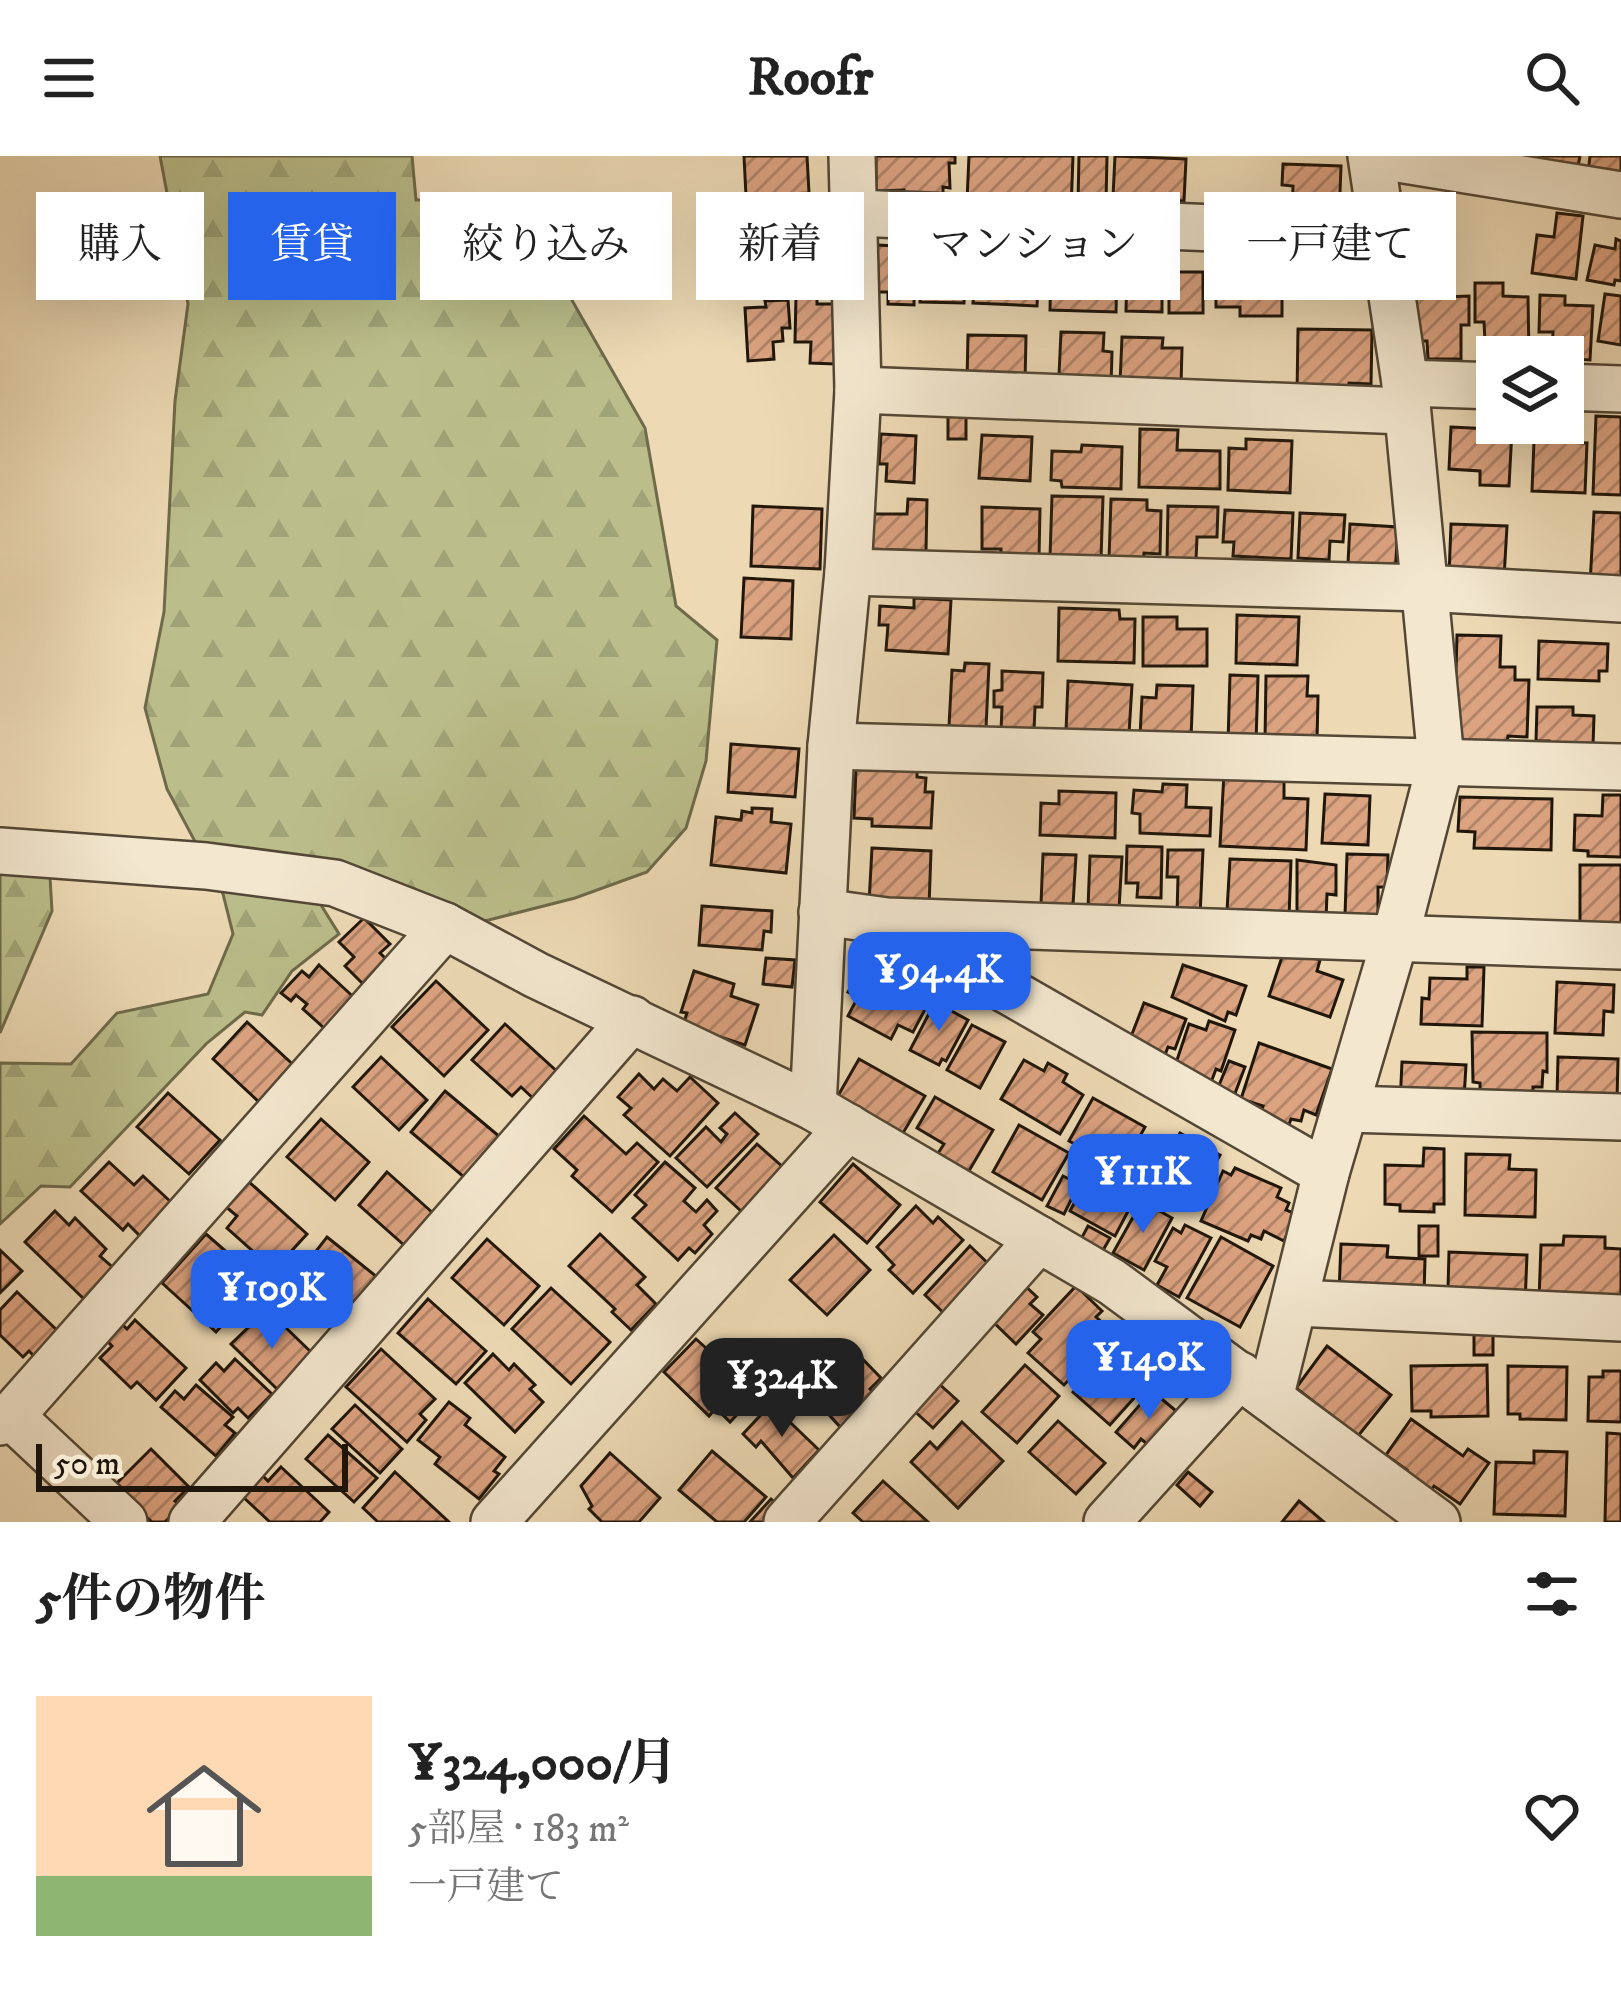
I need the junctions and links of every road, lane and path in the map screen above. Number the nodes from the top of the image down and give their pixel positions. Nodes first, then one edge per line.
1 (852, 156) edge
2 (1375, 156) edge
3 (854, 192) edge
4 (1379, 192) edge
5 (1621, 195) edge
6 (864, 213) edge
7 (1204, 228) edge
8 (856, 300) edge
9 (1392, 300) edge
10 (1584, 388) edge
11 (1476, 389) edge
12 (1621, 389) edge
13 (858, 390) junction
14 (1405, 397) junction
15 (848, 572) junction
16 (1424, 588) junction
17 (1621, 599) edge
18 (831, 746) junction
19 (1441, 761) junction
20 (1621, 767) edge
21 (0, 851) edge
22 (822, 912) junction
23 (887, 922) junction
24 (445, 926) junction
25 (1395, 939) junction
26 (1621, 946) edge
27 (632, 1019) junction
28 (1347, 1108) junction
29 (831, 1117) junction
30 (1621, 1117) edge
31 (1326, 1173) junction
32 (1039, 1239) junction
33 (1296, 1303) junction
34 (1621, 1318) edge
35 (1255, 1387) junction
36 (5, 1419) edge
37 (1433, 1521) edge
38 (124, 1522) edge
39 (192, 1522) edge
40 (494, 1522) edge
41 (787, 1522) edge
42 (1107, 1522) edge

1 - 3 street
2 - 4 street
2 - 5 street
6 - 7 street
8 - 13 street
9 - 14 street
10 - 12 street
11 - 14 street
13 - 14 street
13 - 15 street
14 - 16 street
15 - 16 street
15 - 18 street
16 - 17 street
16 - 19 street
18 - 19 street
18 - 22 street
19 - 20 street
19 - 25 street
21 - 24 street
22 - 23 street
22 - 29 street
23 - 25 street
23 - 31 street
24 - 27 street
24 - 36 street
25 - 26 street
25 - 28 street
27 - 29 street
27 - 39 street
28 - 30 street
28 - 31 street
29 - 32 street
29 - 40 street
31 - 33 street
32 - 35 street
32 - 41 street
33 - 34 street
33 - 35 street
35 - 37 street
35 - 42 street
36 - 38 street

